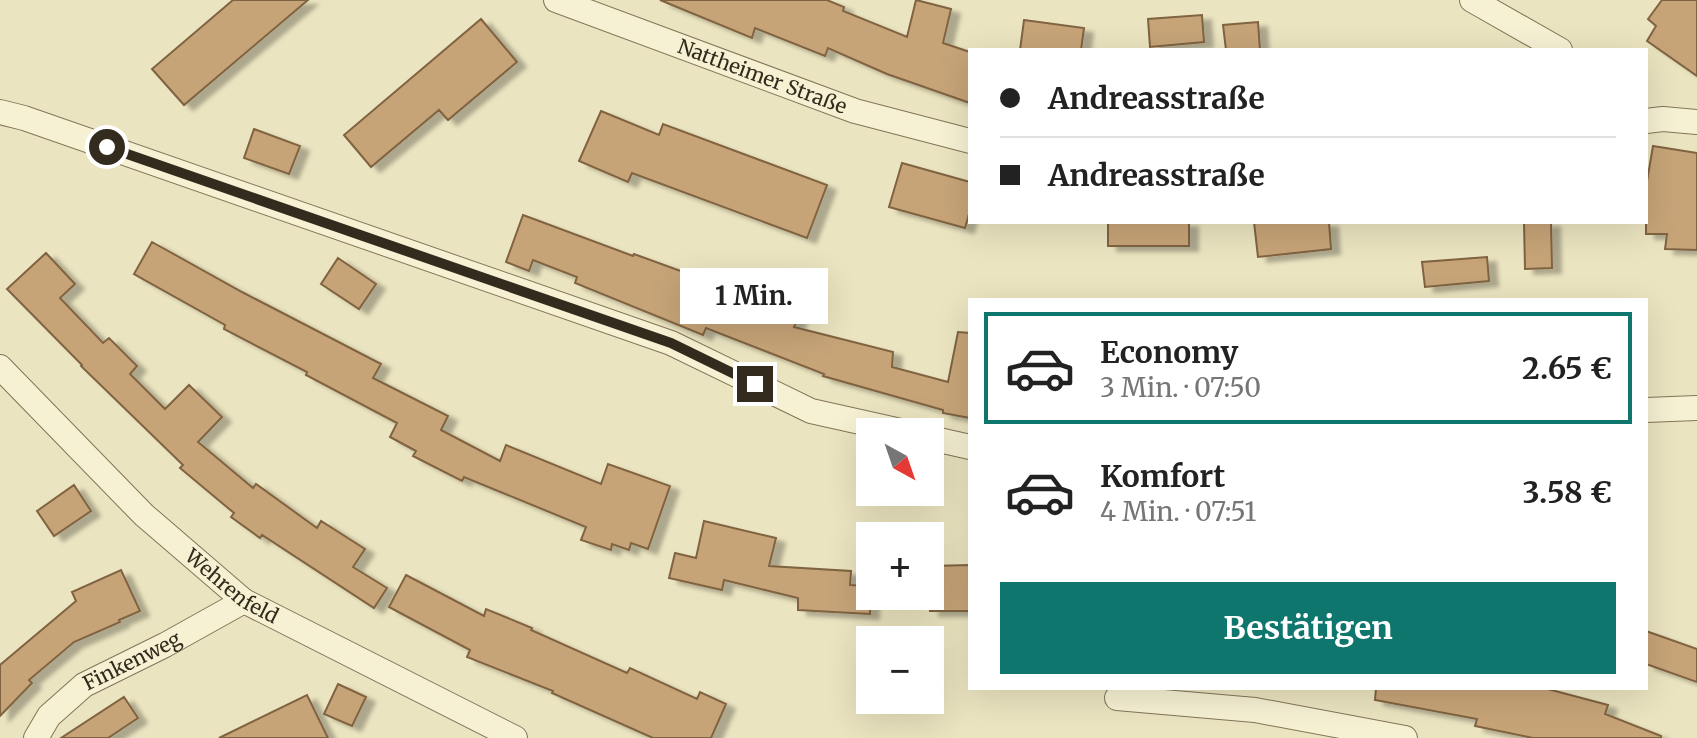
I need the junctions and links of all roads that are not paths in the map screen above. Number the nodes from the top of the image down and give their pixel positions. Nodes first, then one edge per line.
1 (556, 0) edge
2 (1472, 0) edge
3 (1556, 48) edge
4 (0, 112) edge
5 (1648, 121) edge
6 (1697, 122) edge
7 (968, 140) edge
8 (0, 367) edge
9 (1697, 408) edge
10 (1648, 410) edge
11 (856, 421) edge
12 (944, 441) edge
13 (968, 447) edge
14 (244, 601) junction
15 (1117, 698) dead end
16 (36, 738) edge
17 (515, 738) edge
18 (1405, 738) edge

1 - 7 street, Nattheimer Straße
2 - 3 street
4 - 11 street
5 - 6 street
8 - 14 street, Wehrenfeld
9 - 10 street
12 - 13 street
14 - 16 street, Finkenweg
14 - 17 street, Wehrenfeld
15 - 18 street

